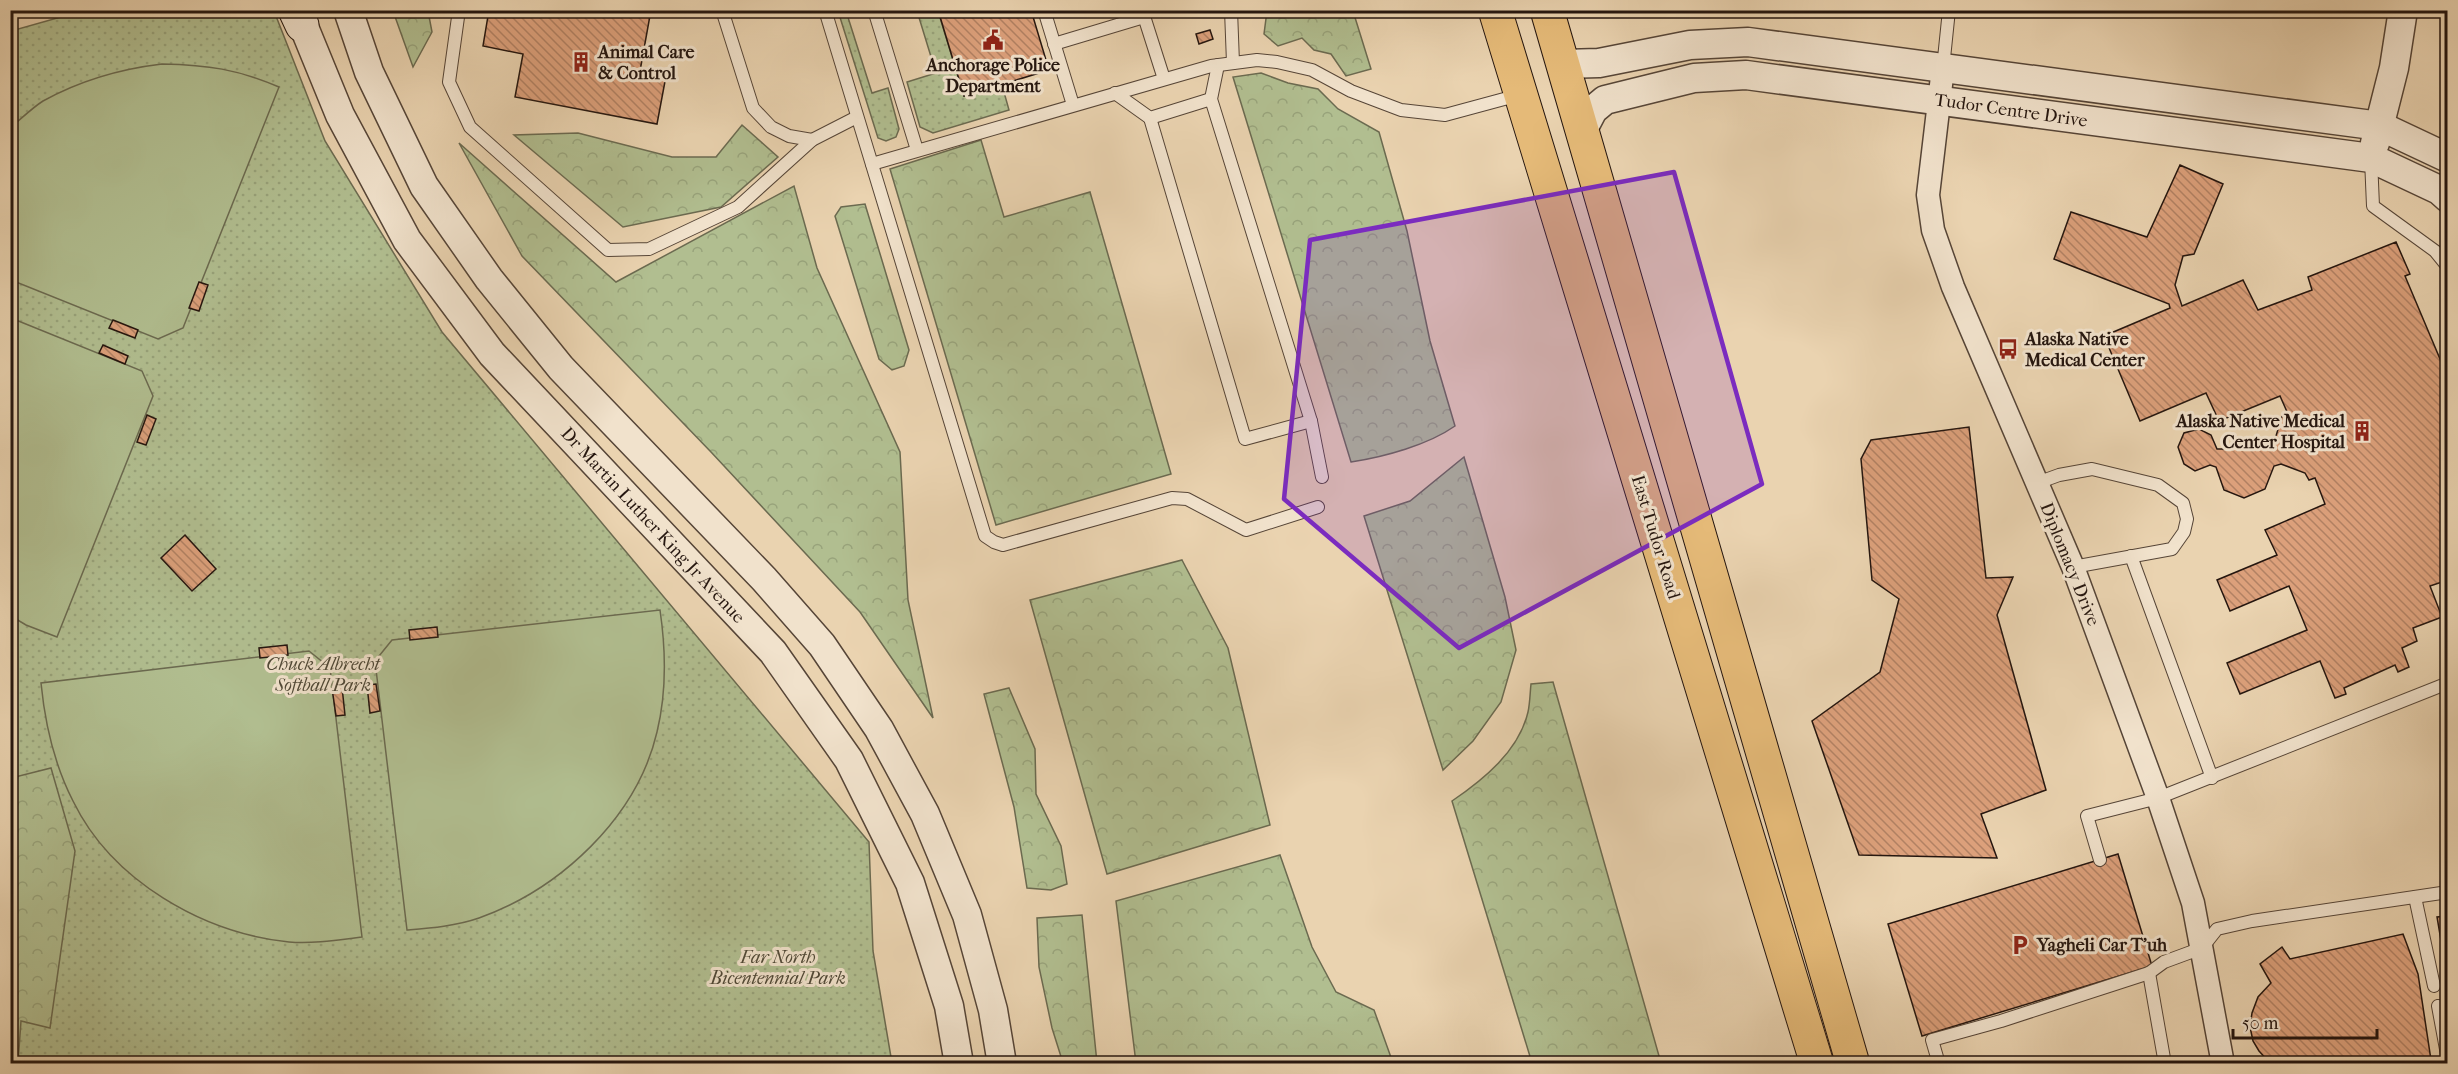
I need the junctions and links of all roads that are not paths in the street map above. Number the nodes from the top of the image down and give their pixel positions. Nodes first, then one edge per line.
1 (348, 10) edge
2 (459, 10) edge
3 (722, 10) edge
4 (825, 10) edge
5 (874, 10) edge
6 (1044, 10) edge
7 (1231, 10) edge
8 (1495, 10) edge
9 (1547, 10) edge
10 (1949, 10) edge
11 (2403, 10) edge
12 (1143, 14) edge
13 (298, 16) edge
14 (1054, 44) junction
15 (1233, 63) junction
16 (1563, 64) junction
17 (1218, 65) junction
18 (1943, 68) junction
19 (1164, 79) junction
20 (1115, 93) junction
21 (1520, 95) junction
22 (1211, 99) junction
23 (1940, 101) junction
24 (1073, 105) junction
25 (857, 117) junction
26 (1150, 118) junction
27 (2380, 126) junction
28 (1582, 131) junction
29 (812, 140) junction
30 (917, 150) junction
31 (2371, 158) junction
32 (2448, 158) edge
33 (872, 164) junction
34 (2448, 198) edge
35 (2448, 267) edge
36 (1311, 420) junction
37 (1322, 477) dead end
38 (2037, 483) junction
39 (1318, 507) dead end
40 (2131, 556) junction
41 (2073, 567) junction
42 (2448, 683) edge
43 (2212, 778) junction
44 (2157, 798) junction
45 (2100, 860) dead end
46 (2448, 892) edge
47 (2415, 897) junction
48 (2202, 948) junction
49 (2148, 973) junction
50 (2434, 986) dead end
51 (2438, 1006) dead end
52 (2448, 1060) edge
53 (959, 1064) edge
54 (1002, 1064) edge
55 (1817, 1064) edge
56 (1853, 1064) edge
57 (1939, 1064) edge
58 (2165, 1064) edge
59 (2223, 1064) edge

1 - 54 street
2 - 29 lane
3 - 29 lane
4 - 25 lane
5 - 30 lane
6 - 14 lane
7 - 15 lane
8 - 21 main road, East Tudor Road
9 - 16 main road
10 - 18 lane
11 - 27 street
12 - 14 lane
12 - 19 lane
13 - 53 street, Dr Martin Luther King Jr Avenue
14 - 24 lane
15 - 17 lane
15 - 21 lane
16 - 18 street, Tudor Centre Drive
16 - 28 main road
17 - 19 lane
17 - 22 lane
18 - 23 street, Diplomacy Drive
18 - 27 street, Tudor Centre Drive
19 - 20 lane
20 - 24 lane
20 - 26 lane
21 - 55 main road, East Tudor Road
22 - 26 lane
22 - 36 lane
23 - 28 street, Tudor Centre Drive
23 - 31 street, Tudor Centre Drive
23 - 38 street, Diplomacy Drive
24 - 30 lane
25 - 29 lane
25 - 33 lane
26 - 36 lane
27 - 31 street
27 - 32 street, Tudor Centre Drive
28 - 56 main road
30 - 33 lane
31 - 34 street, Tudor Centre Drive
31 - 35 lane
33 - 39 lane
36 - 37 lane
38 - 40 lane
38 - 41 street, Diplomacy Drive
40 - 41 lane
40 - 43 lane
41 - 44 street, Diplomacy Drive
42 - 43 lane
43 - 44 lane
44 - 45 lane
44 - 48 street, Diplomacy Drive
46 - 47 lane
47 - 48 lane
47 - 50 lane
48 - 49 lane
48 - 59 street, Diplomacy Drive
49 - 57 lane
49 - 58 lane
51 - 52 lane

